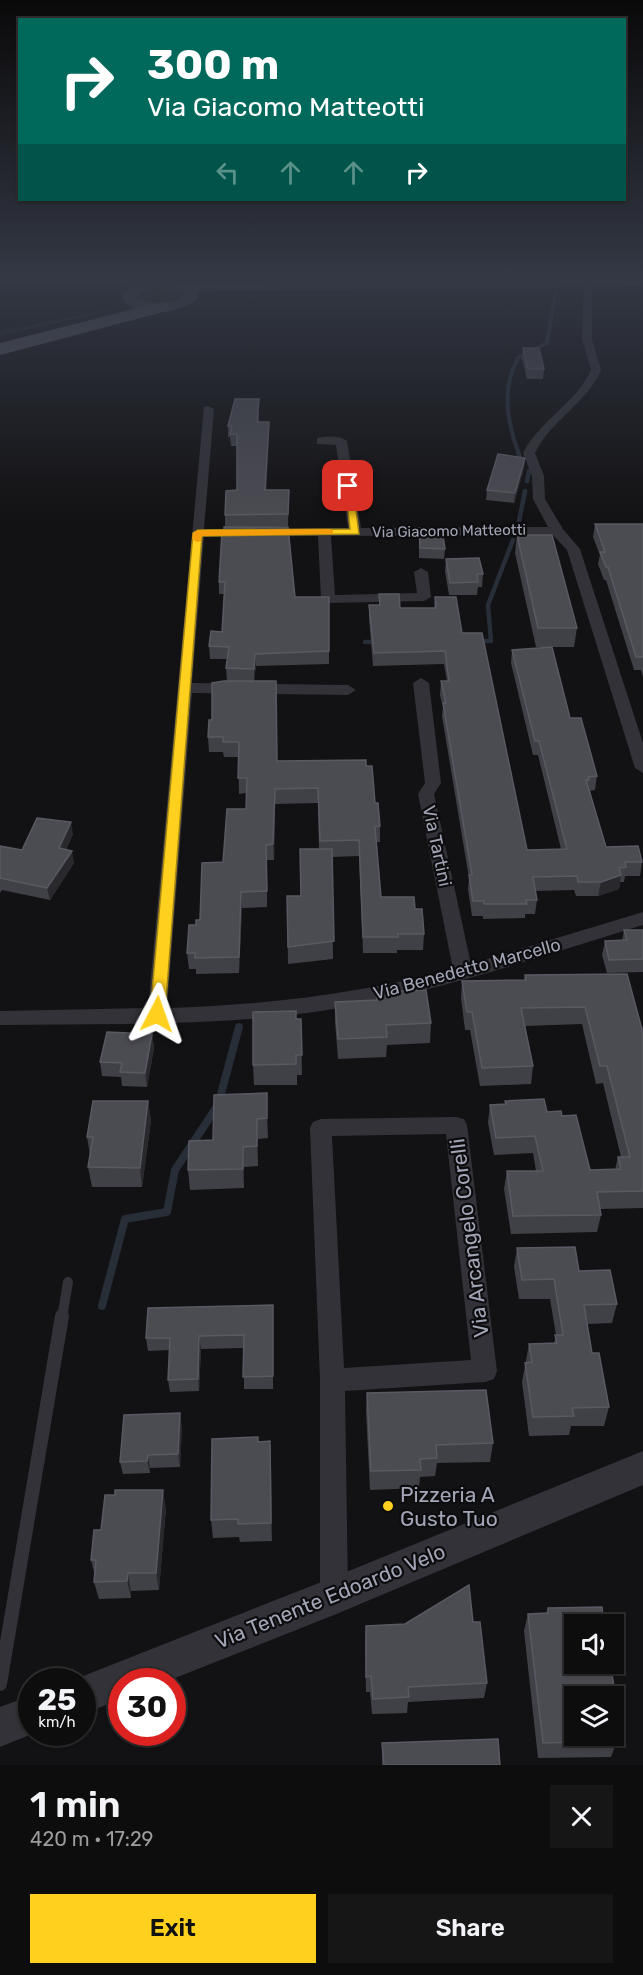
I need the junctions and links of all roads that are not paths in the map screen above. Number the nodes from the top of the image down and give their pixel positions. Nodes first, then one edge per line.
1 (591, 357) edge
2 (208, 409) dead end
3 (321, 441) dead end
4 (355, 531) junction
5 (557, 531) junction
6 (324, 532) junction
7 (198, 533) junction
8 (420, 572) dead end
9 (421, 683) dead end
10 (186, 688) junction
11 (348, 690) dead end
12 (643, 768) edge
13 (643, 918) edge
14 (463, 973) junction
15 (157, 1014) junction
16 (0, 1018) edge
17 (68, 1282) dead end
18 (332, 1380) junction
19 (643, 1468) edge
20 (333, 1596) junction
21 (0, 1684) edge
22 (96, 1689) edge
23 (18, 1720) edge
24 (0, 1727) edge

1 - 5 street, Via Giacomo Matteotti
2 - 7 street
3 - 4 street
4 - 5 street, Via Giacomo Matteotti
4 - 6 street, Via Giacomo Matteotti
5 - 12 street, Via Giacomo Matteotti
6 - 7 street, Via Giacomo Matteotti
6 - 8 street
7 - 10 street
9 - 14 street, Via Tartini
10 - 11 street
10 - 15 street
13 - 14 street, Via Benedetto Marcello
14 - 15 street, Via Benedetto Marcello
15 - 16 street, Via Benedetto Marcello
17 - 21 lane
18 - 18 street, Via Arcangelo Corelli
18 - 20 street, Via Arcangelo Corelli
19 - 20 street, Via Tenente Edoardo Velo
20 - 22 street, Via Tenente Edoardo Velo
23 - 24 street

